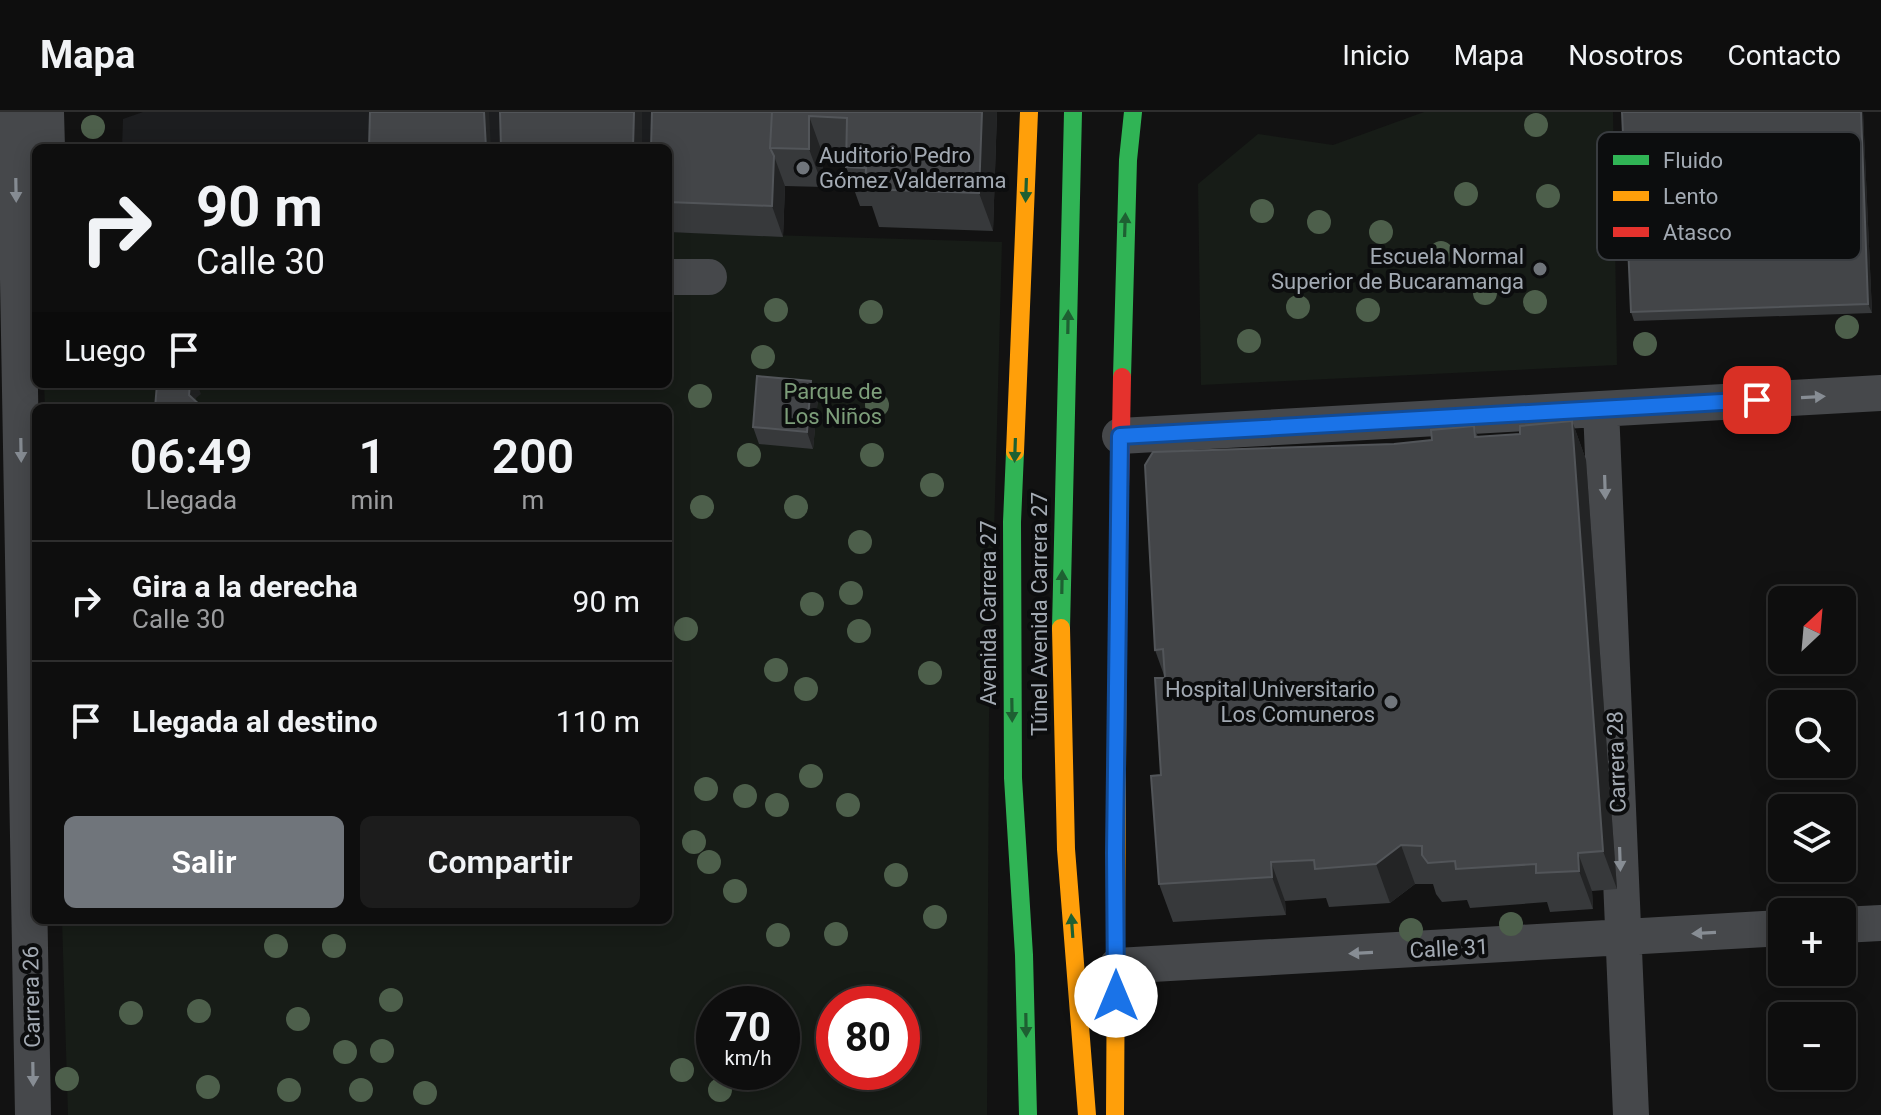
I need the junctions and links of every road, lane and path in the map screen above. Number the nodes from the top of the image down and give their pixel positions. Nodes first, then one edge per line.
1 (15, 112) edge
2 (46, 112) edge
3 (1029, 112) edge
4 (1073, 112) edge
5 (1133, 112) edge
6 (47, 144) edge
7 (672, 277) edge
8 (709, 277) dead end
9 (18, 278) edge
10 (1881, 393) edge
11 (1601, 409) junction
12 (1120, 436) junction
13 (1881, 923) edge
14 (1856, 924) edge
15 (1768, 929) edge
16 (1624, 937) junction
17 (1117, 966) junction
18 (16, 978) edge
19 (33, 1115) edge
20 (1028, 1115) edge
21 (1087, 1115) edge
22 (1115, 1115) edge
23 (1631, 1115) edge

1 -> 9 street, Carrera 26
2 - 6 street
3 -> 20 main road, Avenida Carrera 27
21 -> 4 main road, Túnel Avenida Carrera 27
12 -> 5 main road
7 - 8 street
9 -> 18 street, Carrera 26
11 -> 10 street
11 - 12 street
11 -> 16 street, Carrera 28
12 - 17 main road
13 - 14 street
15 -> 16 street, Calle 31
16 -> 17 street, Calle 31
16 - 23 street, Carrera 28
17 - 22 main road
18 -> 19 street, Carrera 26

